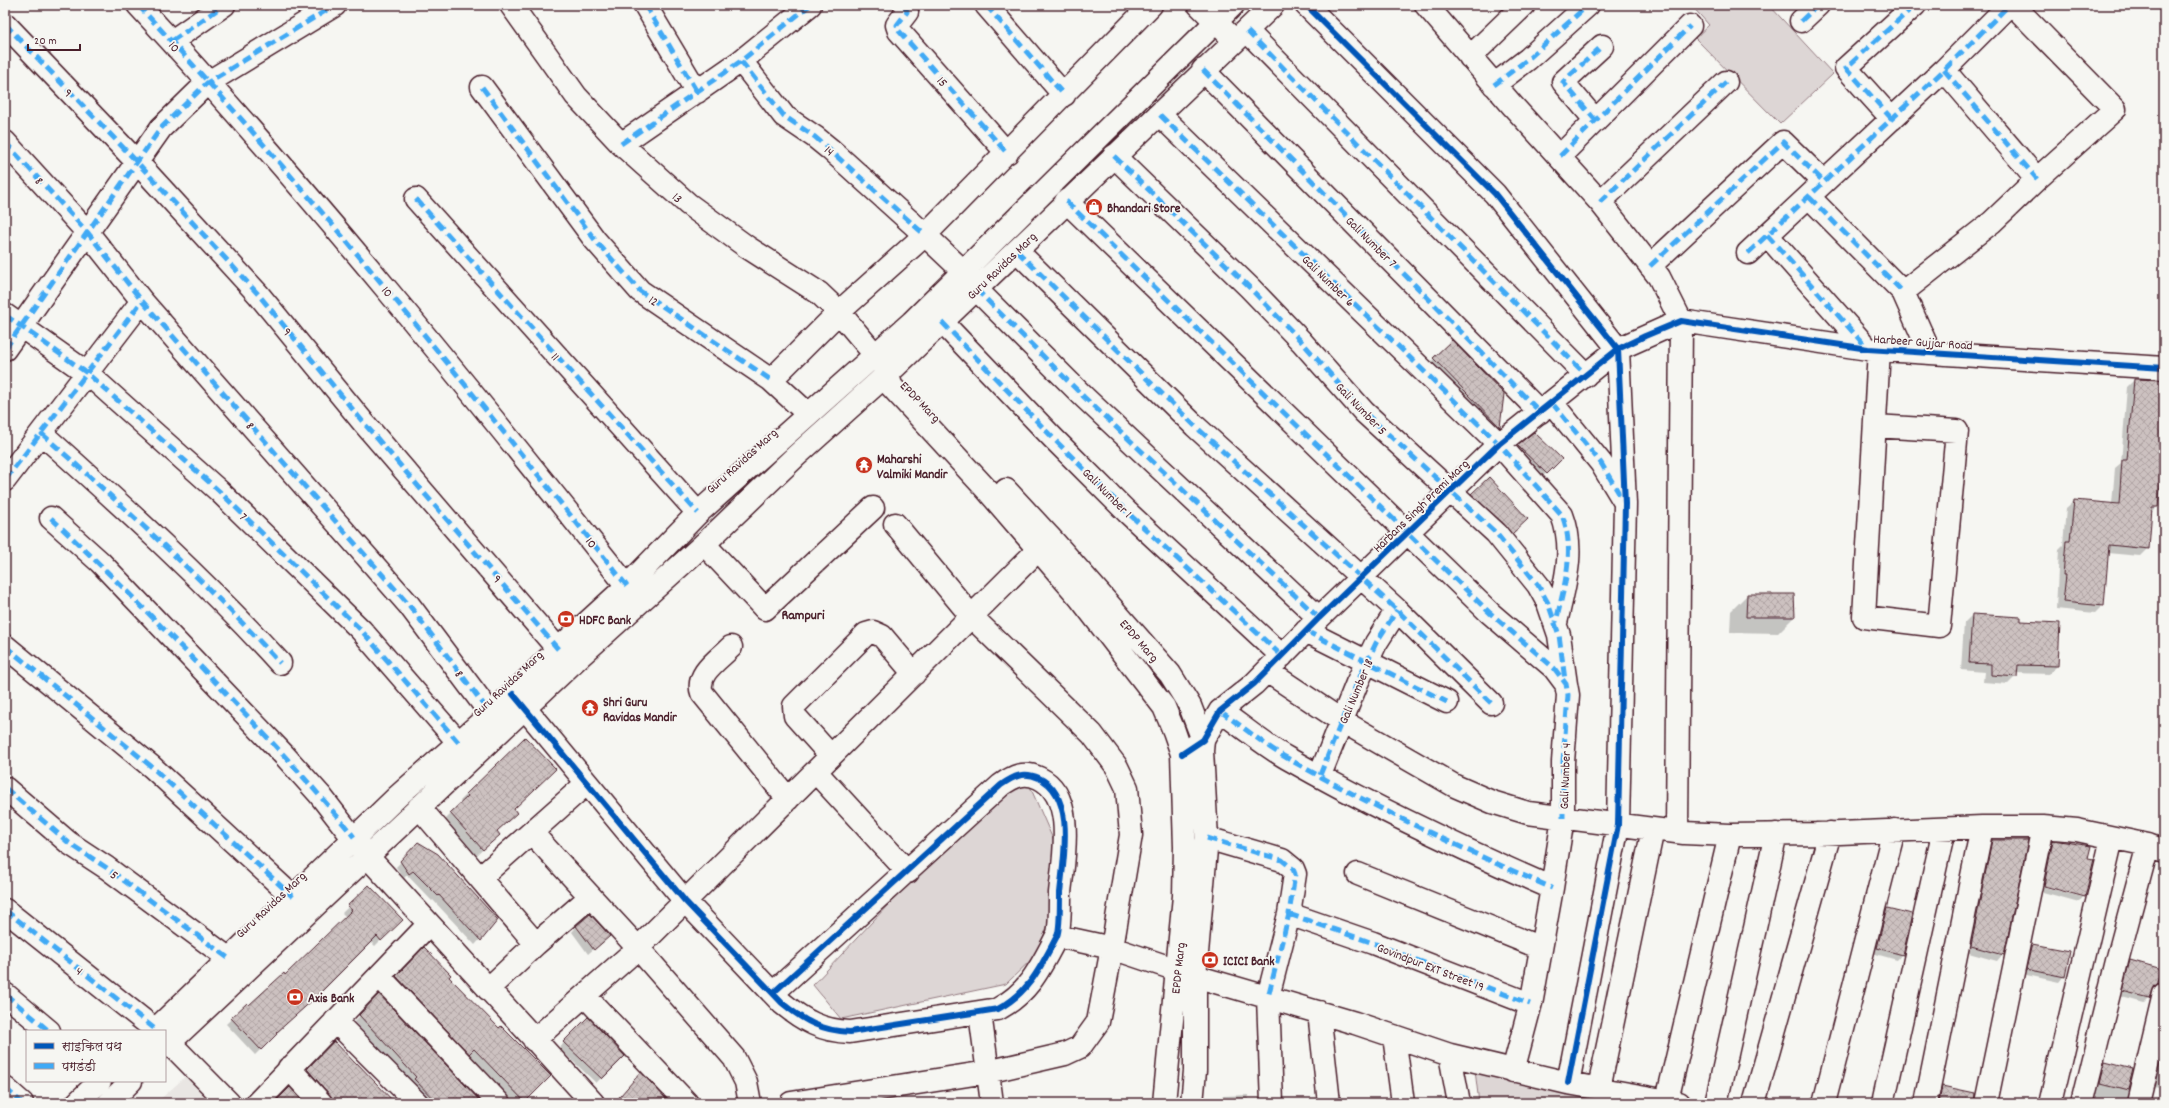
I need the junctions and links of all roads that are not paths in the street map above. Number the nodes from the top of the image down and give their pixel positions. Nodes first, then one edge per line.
1 (138, 5) edge
2 (224, 5) edge
3 (335, 5) edge
4 (511, 5) edge
5 (645, 5) edge
6 (810, 5) edge
7 (906, 5) edge
8 (986, 5) edge
9 (1151, 5) edge
10 (1199, 5) edge
11 (1233, 5) edge
12 (1273, 5) edge
13 (1306, 5) edge
14 (1524, 5) edge
15 (1588, 5) edge
16 (1818, 5) edge
17 (1915, 5) edge
18 (2009, 5) edge
19 (2013, 5) edge
20 (1431, 7) edge
21 (1215, 21) junction
22 (1801, 21) dead end
23 (5, 24) edge
24 (1690, 26) dead end
25 (1240, 36) junction
26 (172, 42) junction
27 (1602, 46) dead end
28 (1470, 57) junction
29 (741, 61) junction
30 (1203, 70) junction
31 (1944, 70) junction
32 (1726, 82) dead end
33 (207, 83) junction
34 (1494, 85) junction
35 (482, 87) dead end
36 (698, 92) junction
37 (1064, 95) junction
38 (1160, 115) junction
39 (1892, 119) junction
40 (1596, 121) junction
41 (5, 142) edge
42 (621, 144) junction
43 (1007, 153) junction
44 (1114, 156) junction
45 (1560, 156) junction
46 (136, 161) junction
47 (2036, 179) junction
48 (1817, 190) junction
49 (416, 199) dead end
50 (1066, 201) junction
51 (1600, 202) junction
52 (88, 233) junction
53 (925, 235) junction
54 (1767, 235) junction
55 (1017, 251) junction
56 (1748, 253) dead end
57 (1650, 266) junction
58 (963, 272) junction
59 (976, 288) junction
60 (1903, 292) junction
61 (142, 301) junction
62 (839, 312) junction
63 (12, 321) edge
64 (1681, 321) junction
65 (942, 322) junction
66 (1618, 349) junction
67 (1874, 349) junction
68 (5, 350) edge
69 (1930, 352) junction
70 (882, 364) junction
71 (2164, 368) edge
72 (87, 373) junction
73 (1586, 375) junction
74 (771, 380) junction
75 (1546, 408) junction
76 (808, 414) junction
77 (1875, 426) junction
78 (41, 433) junction
79 (1499, 444) junction
80 (5, 480) edge
81 (1449, 492) junction
82 (1625, 504) junction
83 (873, 508) dead end
84 (698, 513) junction
85 (51, 518) dead end
86 (896, 524) dead end
87 (1413, 536) junction
88 (1044, 543) junction
89 (704, 544) junction
90 (1362, 577) junction
91 (627, 586) junction
92 (1397, 610) junction
93 (972, 617) junction
94 (1556, 623) junction
95 (1312, 625) junction
96 (5, 646) edge
97 (730, 647) dead end
98 (558, 649) junction
99 (280, 663) dead end
100 (1274, 663) junction
101 (1366, 663) junction
102 (914, 674) junction
103 (1566, 684) junction
104 (519, 702) junction
105 (1447, 702) dead end
106 (1491, 703) dead end
107 (1220, 711) junction
108 (490, 713) junction
109 (1342, 720) junction
110 (1203, 740) junction
111 (459, 743) junction
112 (1182, 754) junction
113 (831, 756) junction
114 (816, 772) junction
115 (1320, 775) junction
116 (586, 784) junction
117 (5, 788) edge
118 (788, 799) junction
119 (419, 807) junction
120 (1563, 818) junction
121 (1618, 825) junction
122 (1982, 827) junction
123 (2043, 827) junction
124 (1653, 829) junction
125 (1944, 829) junction
126 (1894, 830) junction
127 (1677, 832) junction
128 (532, 833) junction
129 (1830, 833) junction
130 (1776, 834) junction
131 (1730, 835) junction
132 (354, 837) junction
133 (1207, 838) junction
134 (2112, 838) junction
135 (2156, 848) edge
136 (367, 856) junction
137 (908, 872) junction
138 (1358, 874) dead end
139 (480, 878) junction
140 (1552, 888) junction
141 (293, 897) junction
142 (590, 897) junction
143 (685, 901) junction
144 (5, 910) edge
145 (1289, 914) junction
146 (429, 924) junction
147 (1057, 936) junction
148 (536, 944) junction
149 (638, 948) junction
150 (1112, 948) junction
151 (1541, 948) junction
152 (228, 958) junction
153 (1186, 973) junction
154 (379, 976) junction
155 (488, 990) junction
156 (773, 993) junction
157 (5, 994) edge
158 (2164, 994) edge
159 (585, 996) junction
160 (1268, 997) junction
161 (1530, 1004) junction
162 (980, 1012) junction
163 (1319, 1012) junction
164 (335, 1021) junction
165 (48, 1030) edge
166 (152, 1030) edge
167 (166, 1031) edge
168 (166, 1033) edge
169 (1394, 1036) junction
170 (534, 1040) junction
171 (166, 1042) edge
172 (1450, 1054) junction
173 (289, 1068) junction
174 (1513, 1071) junction
175 (988, 1072) junction
176 (99, 1082) edge
177 (130, 1082) edge
178 (1568, 1083) junction
179 (5, 1088) edge
180 (1599, 1088) junction
181 (1673, 1102) edge
182 (22, 1103) edge
183 (77, 1103) edge
184 (108, 1103) edge
185 (229, 1103) edge
186 (257, 1103) edge
187 (321, 1103) edge
188 (416, 1103) edge
189 (499, 1103) edge
190 (593, 1103) edge
191 (687, 1103) edge
192 (750, 1103) edge
193 (791, 1103) edge
194 (992, 1103) edge
195 (1164, 1103) edge
196 (1192, 1103) edge
197 (1272, 1103) edge
198 (1329, 1103) edge
199 (1403, 1103) edge
200 (1459, 1103) edge
201 (1716, 1103) edge
202 (1754, 1103) edge
203 (1824, 1103) edge
204 (1883, 1103) edge
205 (1926, 1103) edge
206 (1986, 1103) edge
207 (2050, 1103) edge
208 (2082, 1103) edge
209 (2138, 1103) edge

1 - 26 street, 10
2 - 26 street
3 - 33 street
4 - 42 street, 13
5 - 36 street
6 - 29 street
7 - 43 street, 15
8 - 37 street
9 - 37 street
10 - 21 street
11 - 21 street, Guru Ravidas Marg
12 - 25 street, Guru Ravidas Marg
13 - 66 street
14 - 28 street
15 - 34 street
16 - 22 street
17 - 39 street
18 - 31 street
19 - 47 street
20 - 28 street
21 - 25 street
21 - 58 street, Guru Ravidas Marg
23 - 46 street, 9
24 - 40 street
25 - 30 street, Guru Ravidas Marg
25 - 73 street
26 - 33 street, 10
27 - 40 street
28 - 34 street
29 - 36 street
29 - 53 street, 14
30 - 38 street, Guru Ravidas Marg
30 - 75 street, Gali Number 7
31 - 39 street
31 - 47 street
32 - 51 street
33 - 46 street
33 - 91 street, 10
34 - 45 street
35 - 74 street, 12
36 - 42 street
37 - 43 street
38 - 44 street, Guru Ravidas Marg
38 - 79 street, Gali Number 6
39 - 48 street
40 - 45 street
41 - 52 street, 8
42 - 62 street, 13
43 - 53 street
44 - 50 street, Guru Ravidas Marg
44 - 81 street, Gali Number 5
45 - 51 street
46 - 52 street
46 - 98 street, 9
47 - 60 street
48 - 54 street
48 - 57 street
48 - 60 street
49 - 84 street, 11
50 - 55 street, Guru Ravidas Marg
50 - 87 street
51 - 57 street
52 - 61 street, 8
52 - 63 street
53 - 58 street, 14
53 - 62 street
54 - 56 street
54 - 67 street
55 - 59 street, Guru Ravidas Marg
55 - 90 street
57 - 64 street
58 - 70 street, Guru Ravidas Marg
59 - 65 street, Guru Ravidas Marg
59 - 95 street
60 - 69 street
61 - 72 street
61 - 108 street, 8
62 - 70 street, 13
62 - 74 street
63 - 68 street
63 - 72 street, 7
64 - 66 street, Harbans Singh Premi Marg
64 - 67 street, Harbeer Gujjar Road
64 - 127 street
65 - 70 street, Guru Ravidas Marg
65 - 100 street, Gali Number 1
66 - 73 street, Harbans Singh Premi Marg
66 - 82 street
67 - 69 street, Harbeer Gujjar Road
67 - 77 street
69 - 71 street, Harbeer Gujjar Road
70 - 76 street, Guru Ravidas Marg
70 - 88 street, EPDP Marg
70 - 89 street, Guru Ravidas Marg
72 - 78 street
72 - 111 street, 7
73 - 75 street, Harbans Singh Premi Marg
74 - 76 street, 12
75 - 79 street, Harbans Singh Premi Marg
75 - 82 street, Gali Number 7
76 - 84 street, Guru Ravidas Marg
77 - 77 street
78 - 80 street
78 - 99 street
79 - 81 street, Harbans Singh Premi Marg
79 - 94 street, Gali Number 6
81 - 87 street, Harbans Singh Premi Marg
81 - 94 street, Gali Number 5
82 - 121 street
83 - 89 street
84 - 91 street, Guru Ravidas Marg
85 - 132 street
86 - 93 street
87 - 90 street, Harbans Singh Premi Marg
87 - 103 street
88 - 93 street
88 - 110 street, EPDP Marg
88 - 112 street, EPDP Marg
89 - 104 street, Guru Ravidas Marg
90 - 92 street
90 - 95 street, Harbans Singh Premi Marg
91 - 98 street, Guru Ravidas Marg
92 - 101 street, Gali Number 18
92 - 106 street
93 - 102 street
93 - 150 street
94 - 103 street, Gali Number 5
95 - 100 street, Harbans Singh Premi Marg
95 - 101 street
96 - 141 street
97 - 118 street
98 - 104 street, Guru Ravidas Marg
100 - 107 street, Harbans Singh Premi Marg
100 - 109 street, Gali Number 1
101 - 105 street
101 - 109 street, Gali Number 18
102 - 113 street
102 - 113 street
103 - 120 street, Gali Number 4
104 - 108 street, Guru Ravidas Marg
104 - 116 street
104 - 119 street, Guru Ravidas Marg
107 - 110 street, Harbans Singh Premi Marg
107 - 115 street
108 - 111 street, Guru Ravidas Marg
109 - 115 street, Gali Number 18
109 - 120 street, Gali Number 1
110 - 112 street
110 - 133 street, EPDP Marg
111 - 132 street, Guru Ravidas Marg
112 - 153 street, EPDP Marg
113 - 114 street
114 - 118 street
114 - 137 street
115 - 140 street
116 - 128 street
116 - 143 street
117 - 152 street, 5
118 - 143 street
119 - 136 street, Guru Ravidas Marg
119 - 139 street
120 - 121 street, Gali Number 1
120 - 140 street, Gali Number 4
121 - 124 street, Gali Number 1
121 - 178 street
122 - 123 street, Gali Number 1
122 - 125 street, Gali Number 1
122 - 205 street
123 - 134 street, Gali Number 1
123 - 206 street
124 - 127 street, Gali Number 1
124 - 180 street
125 - 126 street, Gali Number 1
125 - 204 street
126 - 129 street, Gali Number 1
126 - 203 street
127 - 131 street, Gali Number 1
128 - 139 street
128 - 142 street
129 - 130 street, Gali Number 1
129 - 202 street
130 - 131 street, Gali Number 1
130 - 201 street
131 - 181 street
132 - 136 street
132 - 141 street, Guru Ravidas Marg
133 - 145 street
133 - 153 street, EPDP Marg
134 - 135 street, Gali Number 1
134 - 207 street
135 - 208 street
136 - 146 street
136 - 168 street, Guru Ravidas Marg
137 - 147 street
137 - 156 street
138 - 151 street
139 - 148 street
140 - 151 street, Gali Number 4
141 - 152 street, Guru Ravidas Marg
142 - 148 street
142 - 149 street
143 - 149 street
143 - 156 street
144 - 166 street, 4
145 - 160 street
145 - 161 street, Govindpur EXT Street 19
146 - 154 street
146 - 155 street
147 - 150 street
147 - 162 street
148 - 155 street
149 - 159 street
149 - 192 street
150 - 153 street
150 - 175 street
151 - 161 street, Gali Number 4
152 - 167 street, Guru Ravidas Marg
153 - 160 street
153 - 195 street, EPDP Marg
153 - 196 street, EPDP Marg
154 - 164 street
154 - 189 street
155 - 170 street
156 - 162 street
157 - 165 street
158 - 209 street
159 - 170 street
159 - 191 street
160 - 163 street
160 - 197 street
161 - 174 street, Gali Number 4
162 - 175 street
163 - 169 street
163 - 198 street
164 - 173 street
164 - 188 street
169 - 172 street
169 - 199 street
170 - 190 street
171 - 185 street, 4
172 - 174 street
172 - 200 street
173 - 186 street
173 - 187 street
174 - 178 street
175 - 193 street
175 - 194 street
176 - 183 street
177 - 184 street
178 - 180 street
179 - 182 street
180 - 181 street

